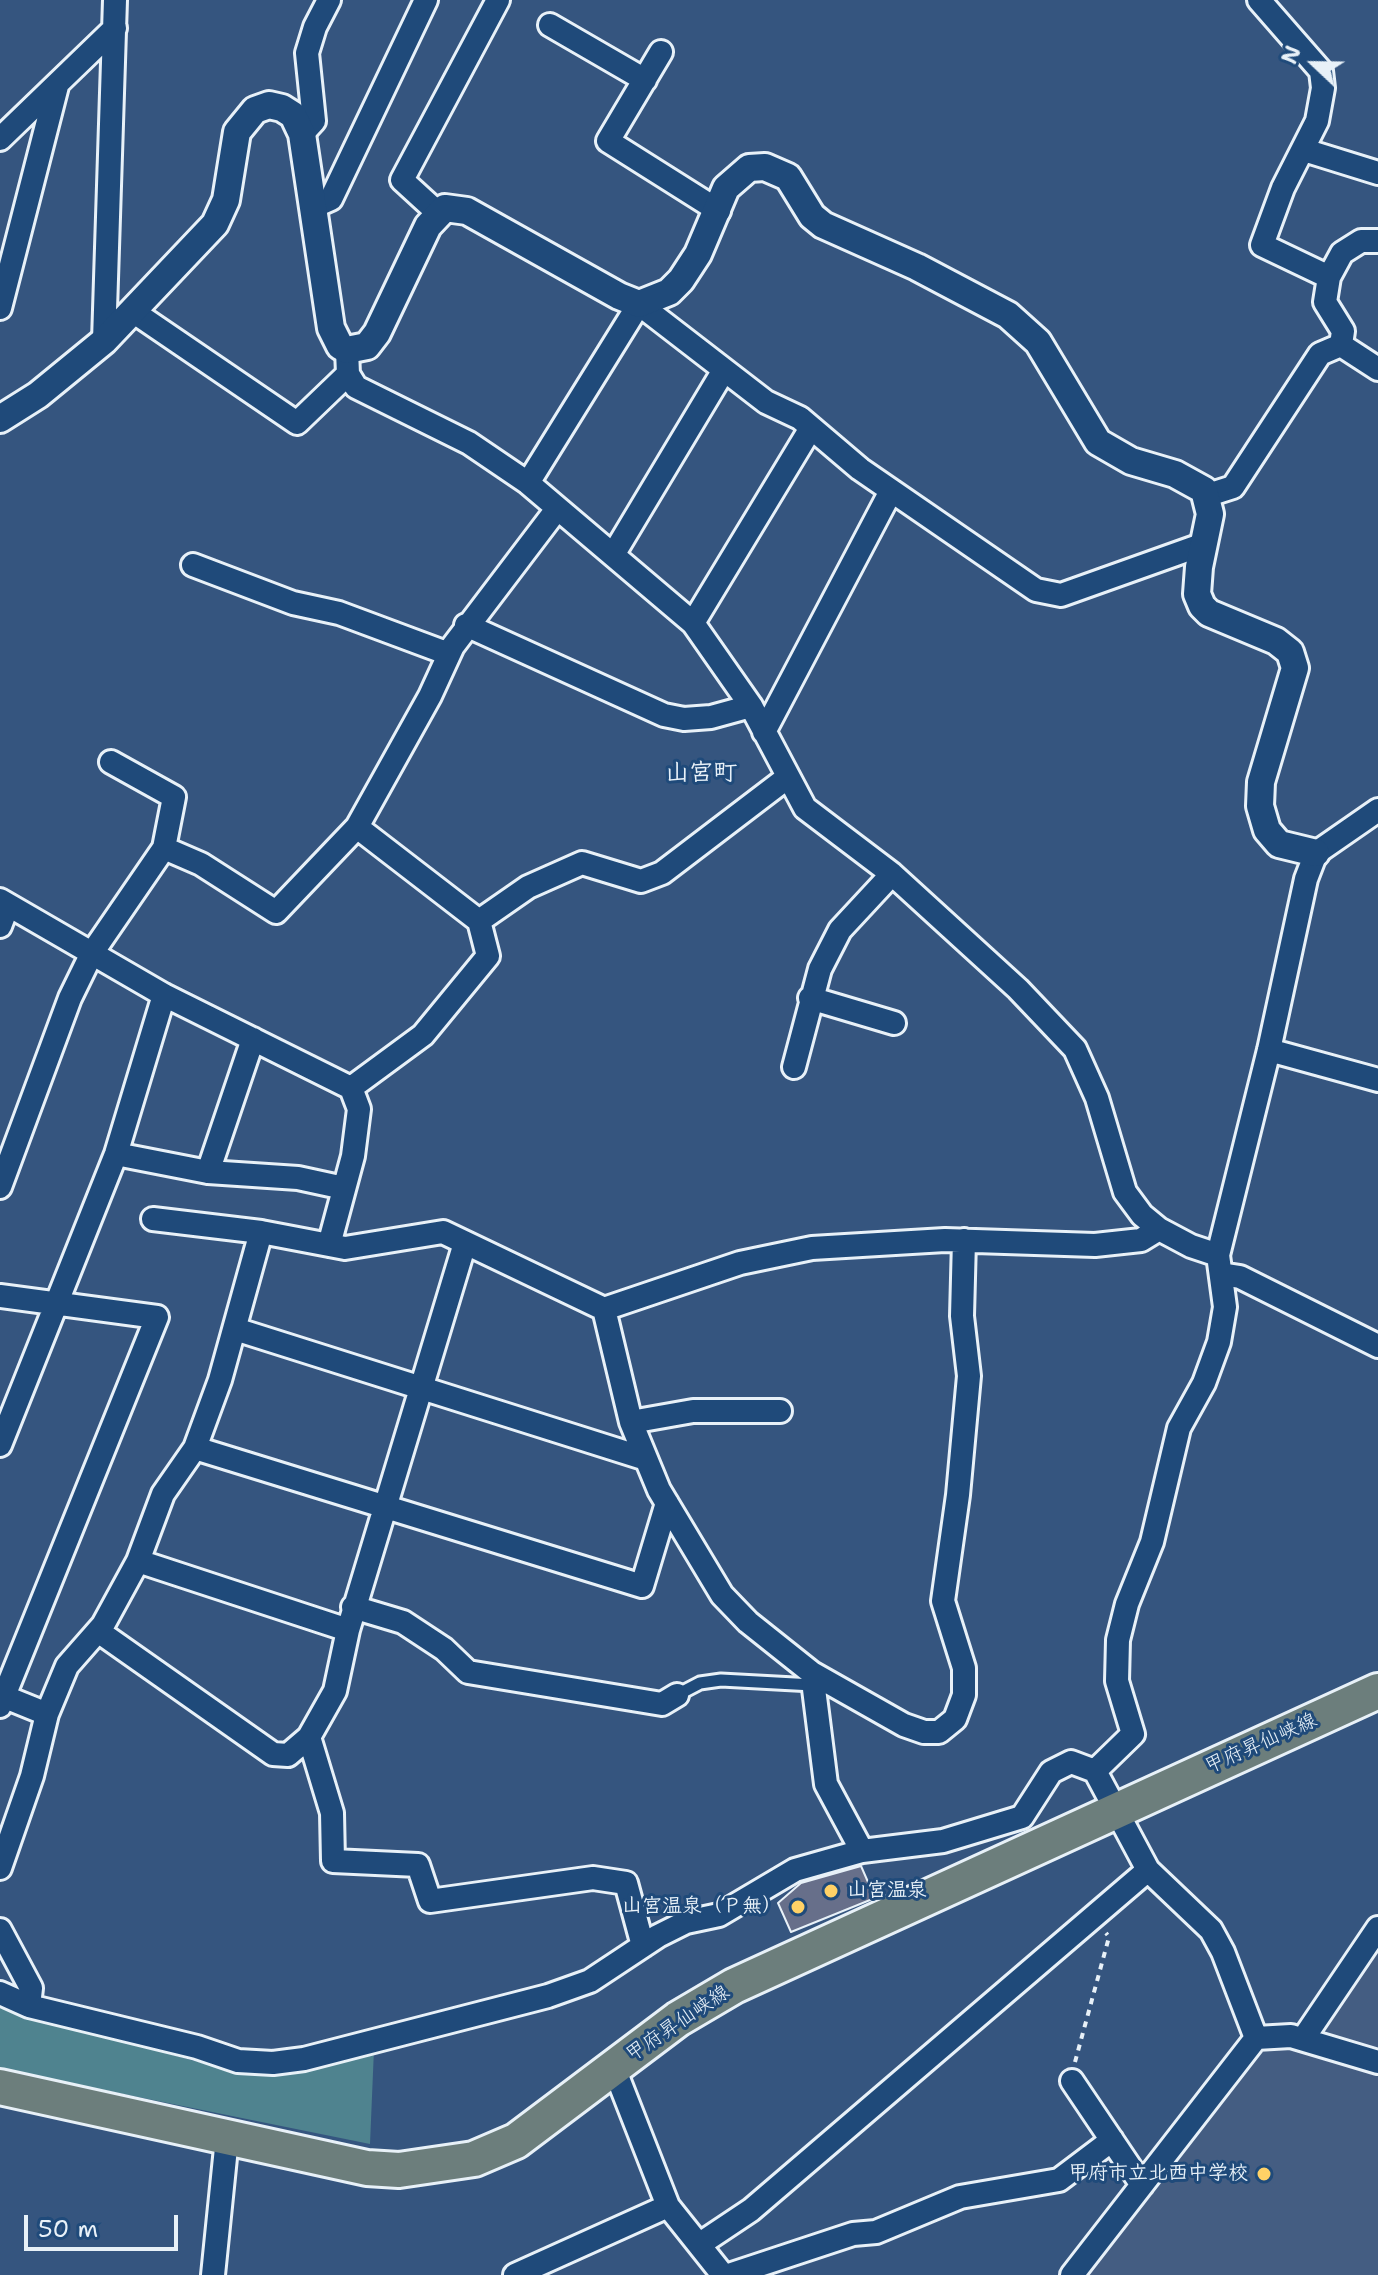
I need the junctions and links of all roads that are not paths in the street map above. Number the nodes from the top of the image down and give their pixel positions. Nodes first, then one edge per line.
1 (115, 0) edge
2 (329, 0) edge
3 (426, 0) edge
4 (498, 0) edge
5 (1259, 0) edge
6 (550, 25) dead end
7 (115, 28) junction
8 (661, 52) dead end
9 (645, 80) junction
10 (57, 86) junction
11 (302, 134) junction
12 (0, 139) edge
13 (1304, 150) junction
14 (1378, 173) edge
15 (313, 207) junction
16 (719, 211) junction
17 (437, 212) junction
18 (1378, 241) edge
19 (1329, 277) junction
20 (639, 304) junction
21 (0, 308) edge
22 (134, 312) junction
23 (104, 341) junction
24 (1341, 345) junction
25 (348, 362) junction
26 (1378, 369) edge
27 (724, 370) junction
28 (0, 419) edge
29 (811, 428) junction
30 (528, 483) junction
31 (891, 491) junction
32 (1208, 495) junction
33 (557, 509) junction
34 (1204, 544) junction
35 (613, 555) junction
36 (193, 565) dead end
37 (693, 623) junction
38 (466, 625) junction
39 (449, 654) junction
40 (751, 706) junction
41 (764, 732) junction
42 (111, 762) dead end
43 (788, 777) junction
44 (1374, 819) edge
45 (357, 827) junction
46 (164, 848) junction
47 (1316, 853) junction
48 (892, 874) junction
49 (3, 910) edge
50 (479, 921) junction
51 (92, 953) junction
52 (164, 995) junction
53 (810, 998) junction
54 (894, 1023) dead end
55 (253, 1039) junction
56 (1269, 1050) junction
57 (794, 1067) dead end
58 (1378, 1080) edge
59 (351, 1088) junction
60 (116, 1154) junction
61 (208, 1172) junction
62 (0, 1187) edge
63 (344, 1188) junction
64 (153, 1219) dead end
65 (1159, 1229) junction
66 (261, 1232) junction
67 (964, 1240) junction
68 (465, 1243) junction
69 (329, 1245) junction
70 (1219, 1264) junction
71 (0, 1296) edge
72 (56, 1304) junction
73 (604, 1309) junction
74 (235, 1329) junction
75 (1378, 1346) edge
76 (419, 1387) junction
77 (780, 1411) dead end
78 (631, 1422) junction
79 (0, 1445) edge
80 (195, 1448) junction
81 (643, 1458) junction
82 (667, 1503) junction
83 (384, 1506) junction
84 (138, 1561) junction
85 (353, 1607) junction
86 (348, 1630) junction
87 (98, 1631) junction
88 (812, 1679) junction
89 (1378, 1691) edge
90 (677, 1695) joint
91 (1, 1699) edge
92 (47, 1714) junction
93 (309, 1737) junction
94 (1095, 1771) junction
95 (1116, 1809) junction
96 (862, 1851) junction
97 (0, 1868) edge
98 (1148, 1870) junction
99 (1378, 1928) edge
100 (0, 1930) edge
101 (643, 1946) junction
102 (0, 1993) edge
103 (29, 2006) junction
104 (1256, 2038) junction
105 (1303, 2039) junction
106 (1378, 2062) edge
107 (614, 2068) junction
108 (1072, 2081) road end
109 (0, 2087) edge
110 (227, 2138) junction
111 (1112, 2140) junction
112 (1142, 2185) junction
113 (668, 2206) junction
114 (700, 2244) junction
115 (213, 2275) edge
116 (515, 2275) edge
117 (723, 2275) edge
118 (729, 2275) edge
119 (1072, 2275) edge

1 - 7 street
2 - 11 street
3 - 15 street
4 - 17 street
5 - 13 street
6 - 9 street
7 - 10 street
7 - 23 street
8 - 9 street
9 - 16 street
10 - 12 street
10 - 21 street
11 - 15 street
11 - 22 street
13 - 14 street
13 - 19 street
15 - 25 street
16 - 20 street
16 - 32 street
17 - 20 street
17 - 25 street
18 - 19 street
19 - 24 street
20 - 27 street
20 - 30 street
22 - 23 street
22 - 25 street
23 - 28 street
24 - 26 street
24 - 32 street
25 - 30 street
27 - 29 street
27 - 35 street
29 - 31 street
29 - 37 street
30 - 33 street
31 - 34 street
31 - 41 street
32 - 34 street
33 - 35 street
33 - 38 street
34 - 47 street
35 - 37 street
36 - 39 street
37 - 40 street
38 - 39 street
38 - 40 street
39 - 45 street
40 - 41 street
41 - 43 street
42 - 46 street
43 - 48 street
43 - 50 street
44 - 47 street
45 - 46 street
45 - 50 street
46 - 51 street
47 - 56 street
48 - 53 street
48 - 65 street
49 - 51 street
50 - 59 street
51 - 52 street
51 - 62 street
52 - 55 street
52 - 60 street
53 - 54 street
53 - 57 street
55 - 59 street
55 - 61 street
56 - 58 street
56 - 70 street
59 - 63 street
60 - 61 street
60 - 72 street
61 - 63 street
63 - 69 street
64 - 66 street
65 - 67 street
65 - 70 street
66 - 69 street
66 - 74 street
67 - 73 street
67 - 88 street
68 - 69 street
68 - 73 street
68 - 76 street
70 - 75 street
70 - 94 street
71 - 72 street
72 - 79 street
72 - 91 street
73 - 78 street
74 - 76 street
74 - 80 street
76 - 81 street
76 - 83 street
77 - 78 street
78 - 81 street
80 - 83 street
80 - 84 street
81 - 82 street
82 - 83 street
82 - 88 street
83 - 85 street
84 - 86 street
84 - 87 street
85 - 86 street
85 - 90 street
86 - 93 street
87 - 92 street
87 - 93 street
88 - 90 lane
88 - 96 street
89 - 95 main road, 甲府昇仙峡線
91 - 92 street
92 - 97 street
93 - 101 street
94 - 95 street
94 - 96 street
95 - 98 street
95 - 107 main road, 甲府昇仙峡線
96 - 101 street
98 - 104 street
98 - 114 street
99 - 105 street
100 - 103 street
101 - 103 street
102 - 103 street
104 - 105 street
104 - 112 street
105 - 106 street
107 - 110 main road, 甲府昇仙峡線
107 - 113 street
108 - 111 street
109 - 110 main road, 甲府昇仙峡線
110 - 115 street
111 - 112 street
111 - 118 street
112 - 119 street
113 - 114 street
113 - 116 street
114 - 117 street

